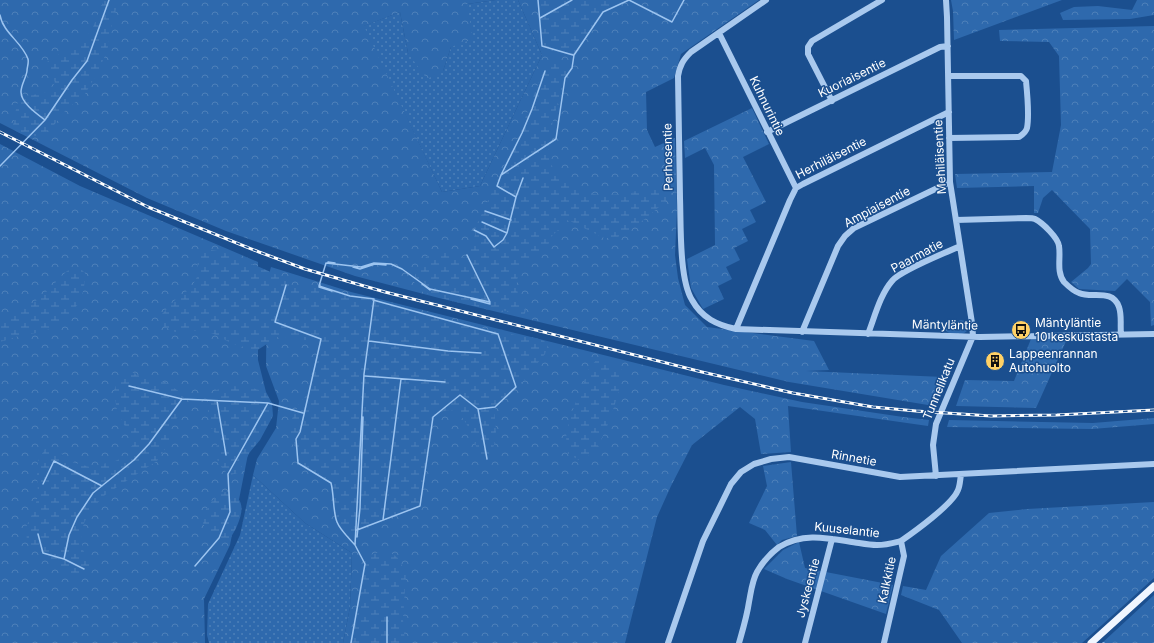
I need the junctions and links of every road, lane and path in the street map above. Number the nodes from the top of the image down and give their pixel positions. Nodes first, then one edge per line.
1 (766, 0) edge
2 (882, 0) edge
3 (946, 0) edge
4 (719, 33) junction
5 (948, 46) junction
6 (949, 76) junction
7 (832, 101) junction
8 (949, 112) junction
9 (767, 132) junction
10 (949, 138) junction
11 (950, 182) junction
12 (796, 188) junction
13 (956, 220) junction
14 (960, 246) junction
15 (736, 329) junction
16 (802, 332) junction
17 (868, 334) junction
18 (1121, 334) junction
19 (1154, 334) edge
20 (973, 336) junction
21 (1154, 464) edge
22 (961, 475) junction
23 (936, 476) junction
24 (832, 539) junction
25 (902, 541) junction
26 (1154, 586) edge
27 (668, 643) edge
28 (739, 643) edge
29 (805, 643) edge
30 (884, 643) edge
31 (1091, 643) edge

1 - 4 street, Perhosentie
2 - 7 street
3 - 5 street, Mehiläisentie
4 - 9 street, Kuhnurintie
4 - 15 street, Perhosentie
5 - 6 street, Mehiläisentie
5 - 7 street, Kuoriaisentie
6 - 8 street, Mehiläisentie
6 - 10 street
7 - 9 street, Kuoriaisentie
8 - 10 street, Mehiläisentie
8 - 12 street, Herhiläisentie
9 - 12 street, Kuhnurintie
10 - 11 street, Mehiläisentie
11 - 13 street, Mehiläisentie
11 - 16 street, Ampiaisentie
12 - 15 street, Herhiläisentie
13 - 14 street, Mehiläisentie
13 - 18 street
14 - 17 street, Paarmatie
14 - 20 street, Mehiläisentie
15 - 16 street, Mäntyläntie
16 - 17 street, Mäntyläntie
17 - 20 street, Mäntyläntie
18 - 19 street, Mäntyläntie
18 - 20 street, Mäntyläntie
20 - 23 street, Tunnelikatu
21 - 22 street, Rinnetie
22 - 23 street, Rinnetie
22 - 25 street, Kalkkitie
23 - 27 street, Rinnetie
24 - 25 street, Kuuselantie
24 - 28 street, Kuuselantie
24 - 29 street, Jyskeentie
25 - 30 street, Kalkkitie
26 - 31 main road

